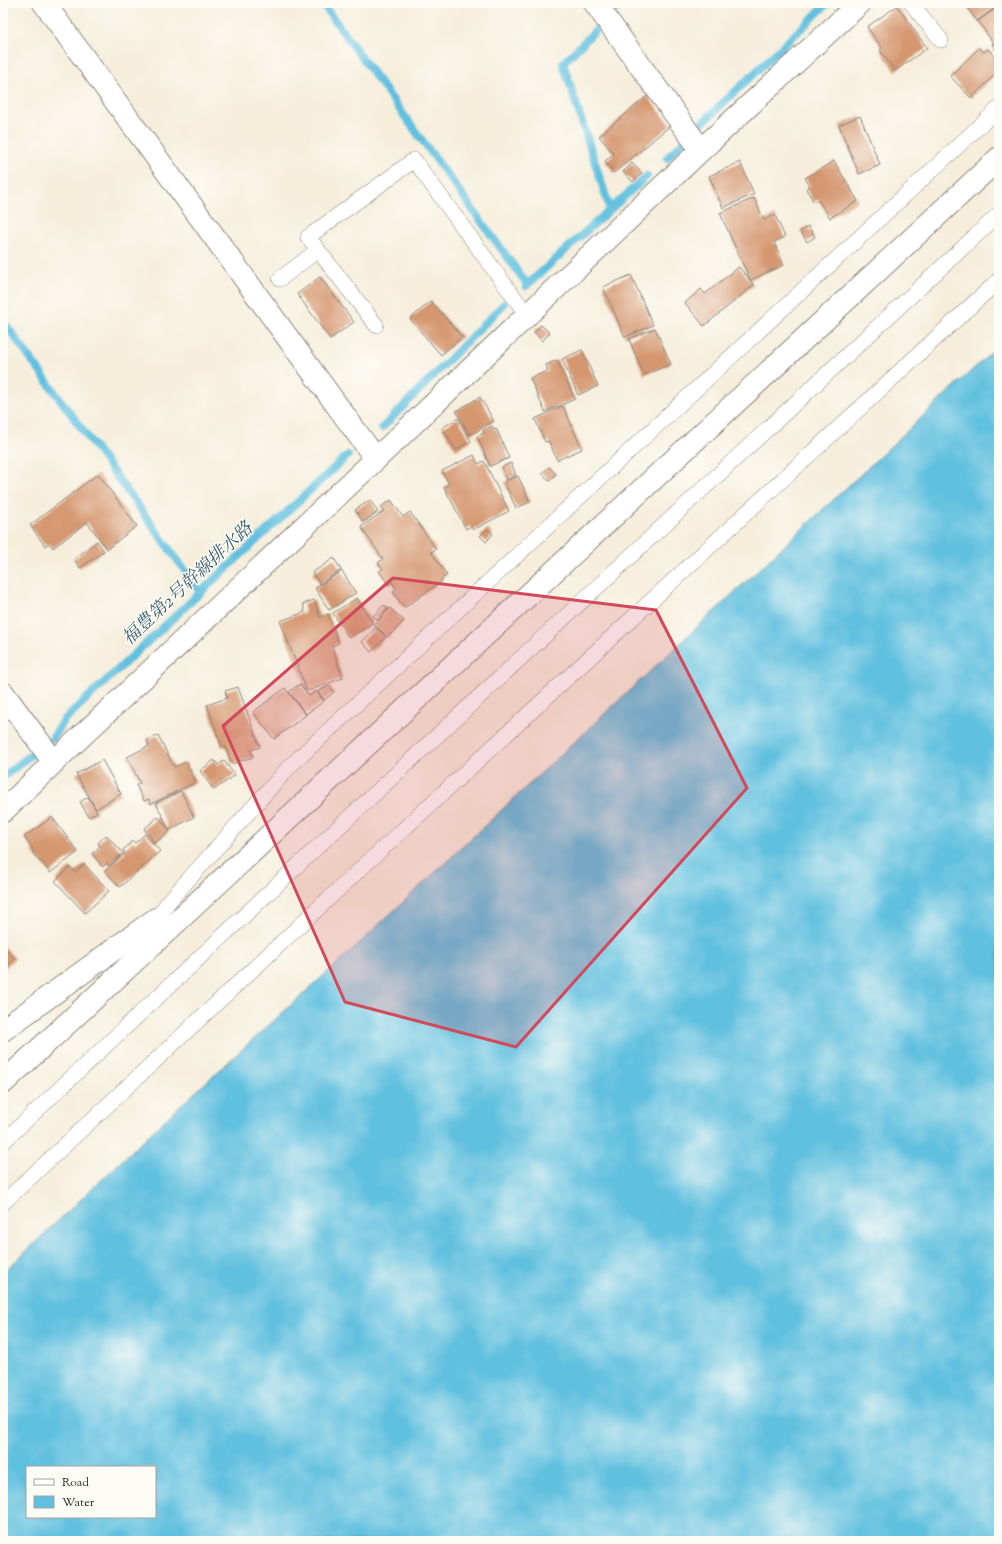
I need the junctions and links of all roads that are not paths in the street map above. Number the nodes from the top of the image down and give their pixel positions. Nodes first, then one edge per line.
1 (44, 3) edge
2 (595, 3) edge
3 (860, 3) edge
4 (911, 3) edge
5 (941, 40) dead end
6 (999, 108) edge
7 (702, 150) junction
8 (999, 158) edge
9 (999, 214) edge
10 (318, 250) junction
11 (280, 279) dead end
12 (999, 280) edge
13 (527, 315) junction
14 (376, 325) dead end
15 (376, 459) junction
16 (3, 692) edge
17 (54, 762) junction
18 (3, 811) edge
19 (162, 924) junction
20 (3, 1030) edge
21 (3, 1083) edge
22 (3, 1142) edge
23 (3, 1203) edge

1 - 15 street
2 - 7 street
3 - 7 street
4 - 5 lane
6 - 19 lane
7 - 13 street
8 - 19 street
9 - 22 lane
10 - 11 lane
10 - 13 lane
10 - 14 lane
12 - 23 lane
13 - 15 street
15 - 17 street
16 - 17 street
17 - 18 street
19 - 20 street
19 - 21 street

